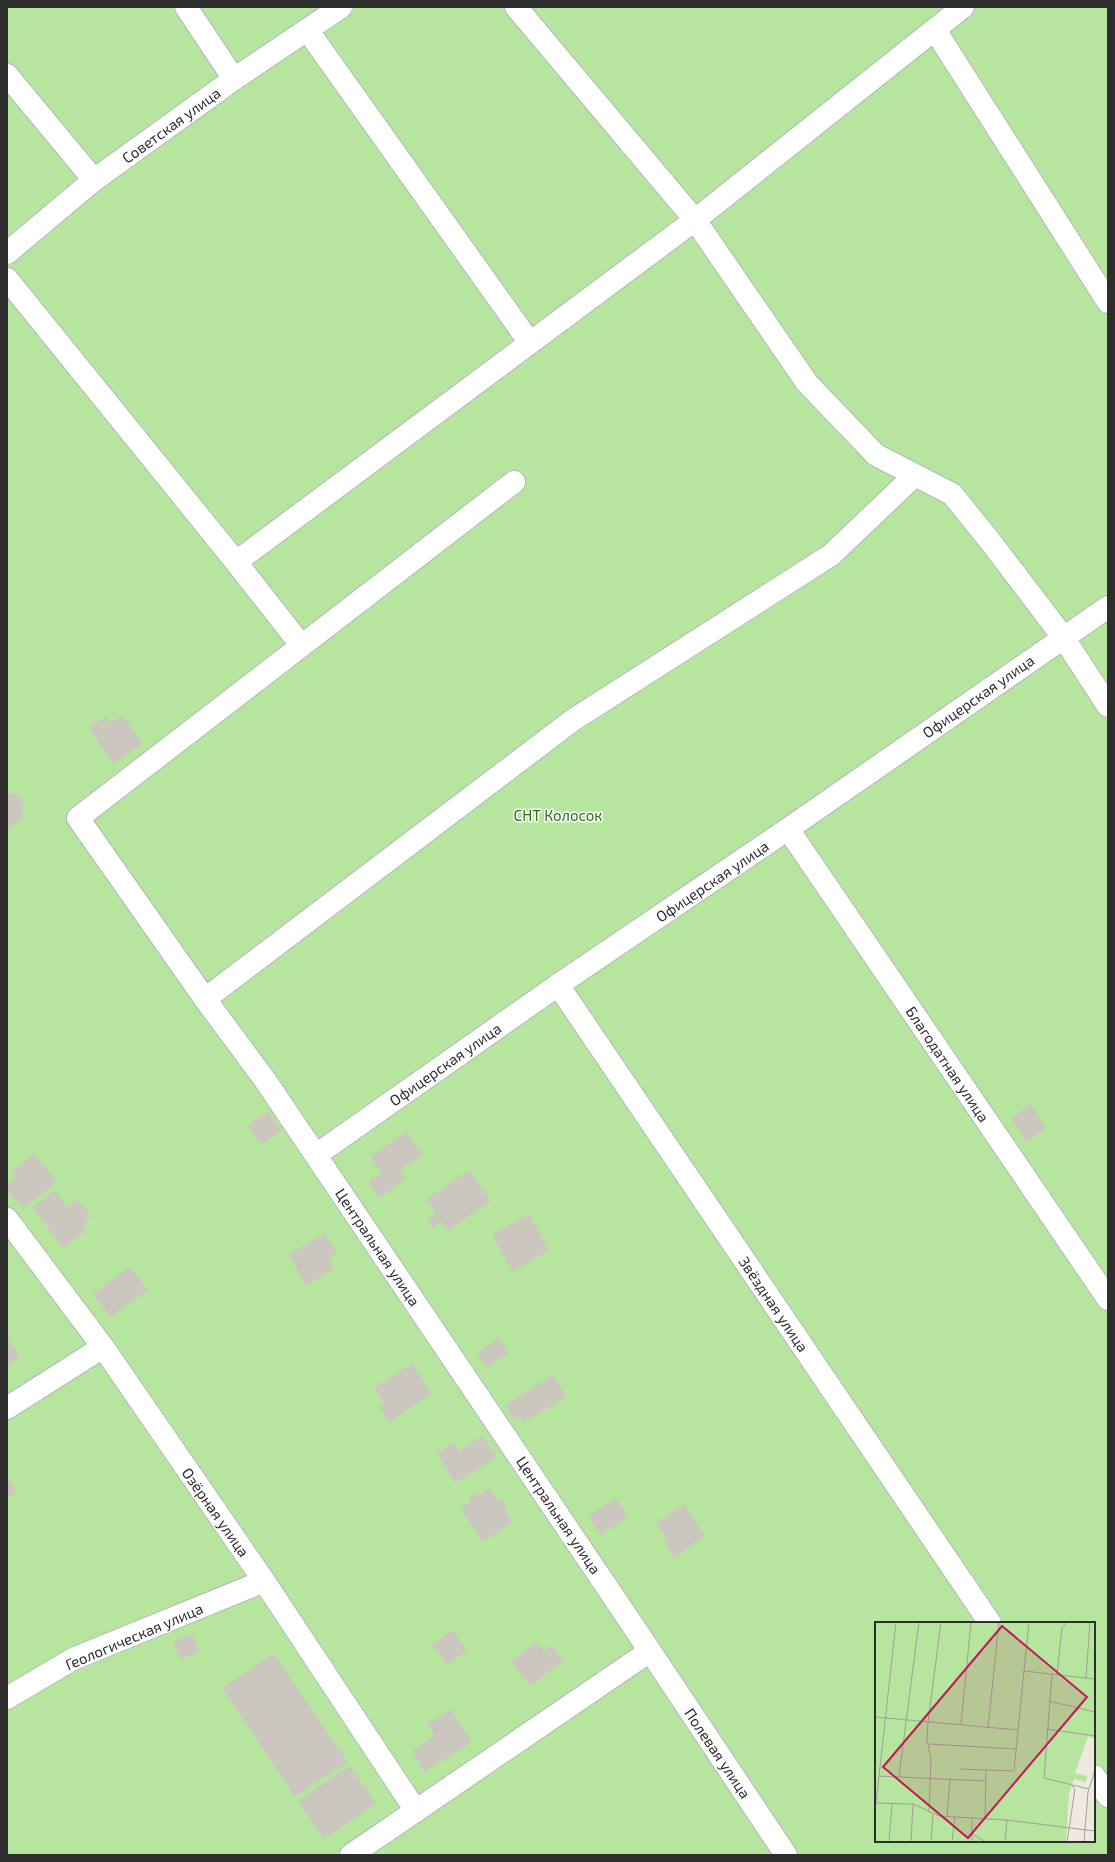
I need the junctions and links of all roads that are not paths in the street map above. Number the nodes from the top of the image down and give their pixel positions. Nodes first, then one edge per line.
1 (186, 7) edge
2 (341, 7) edge
3 (516, 7) edge
4 (963, 7) edge
5 (935, 30) junction
6 (308, 31) junction
7 (7, 75) edge
8 (234, 79) junction
9 (94, 180) junction
10 (695, 220) junction
11 (7, 253) edge
12 (7, 279) edge
13 (1108, 302) edge
14 (530, 343) junction
15 (914, 476) junction
16 (514, 482) dead end
17 (236, 562) junction
18 (1108, 607) edge
19 (1063, 637) junction
20 (301, 645) junction
21 (1108, 706) edge
22 (788, 828) junction
23 (558, 985) junction
24 (205, 999) junction
25 (316, 1155) junction
26 (7, 1219) edge
27 (1108, 1299) edge
28 (103, 1347) junction
29 (7, 1408) edge
30 (264, 1581) junction
31 (989, 1622) edge
32 (650, 1651) junction
33 (7, 1698) edge
34 (1095, 1777) edge
35 (1108, 1796) edge
36 (416, 1811) junction
37 (381, 1847) edge
38 (351, 1855) edge
39 (786, 1855) edge

1 - 8 street
2 - 6 street, Советская улица
3 - 10 street
4 - 5 street
5 - 10 street
5 - 13 street
6 - 8 street, Советская улица
6 - 14 street
7 - 9 street
8 - 9 street, Советская улица
9 - 11 street, Советская улица
10 - 14 street
10 - 15 street
12 - 17 street
14 - 17 street
15 - 19 street
15 - 24 street
16 - 20 street
17 - 20 street
18 - 19 street, Офицерская улица
19 - 21 street
19 - 22 street, Офицерская улица
20 - 24 street, Центральная улица
22 - 23 street, Офицерская улица
22 - 27 street, Благодатная улица
23 - 25 street, Офицерская улица
23 - 31 street, Звёздная улица
24 - 25 street, Центральная улица
25 - 32 street, Центральная улица
26 - 28 street, Озёрная улица
28 - 29 street
28 - 30 street, Озёрная улица
30 - 33 street, Геологическая улица
30 - 36 street, Озёрная улица
32 - 36 street
32 - 39 street, Полевая улица
34 - 35 street
36 - 37 street
37 - 38 street

